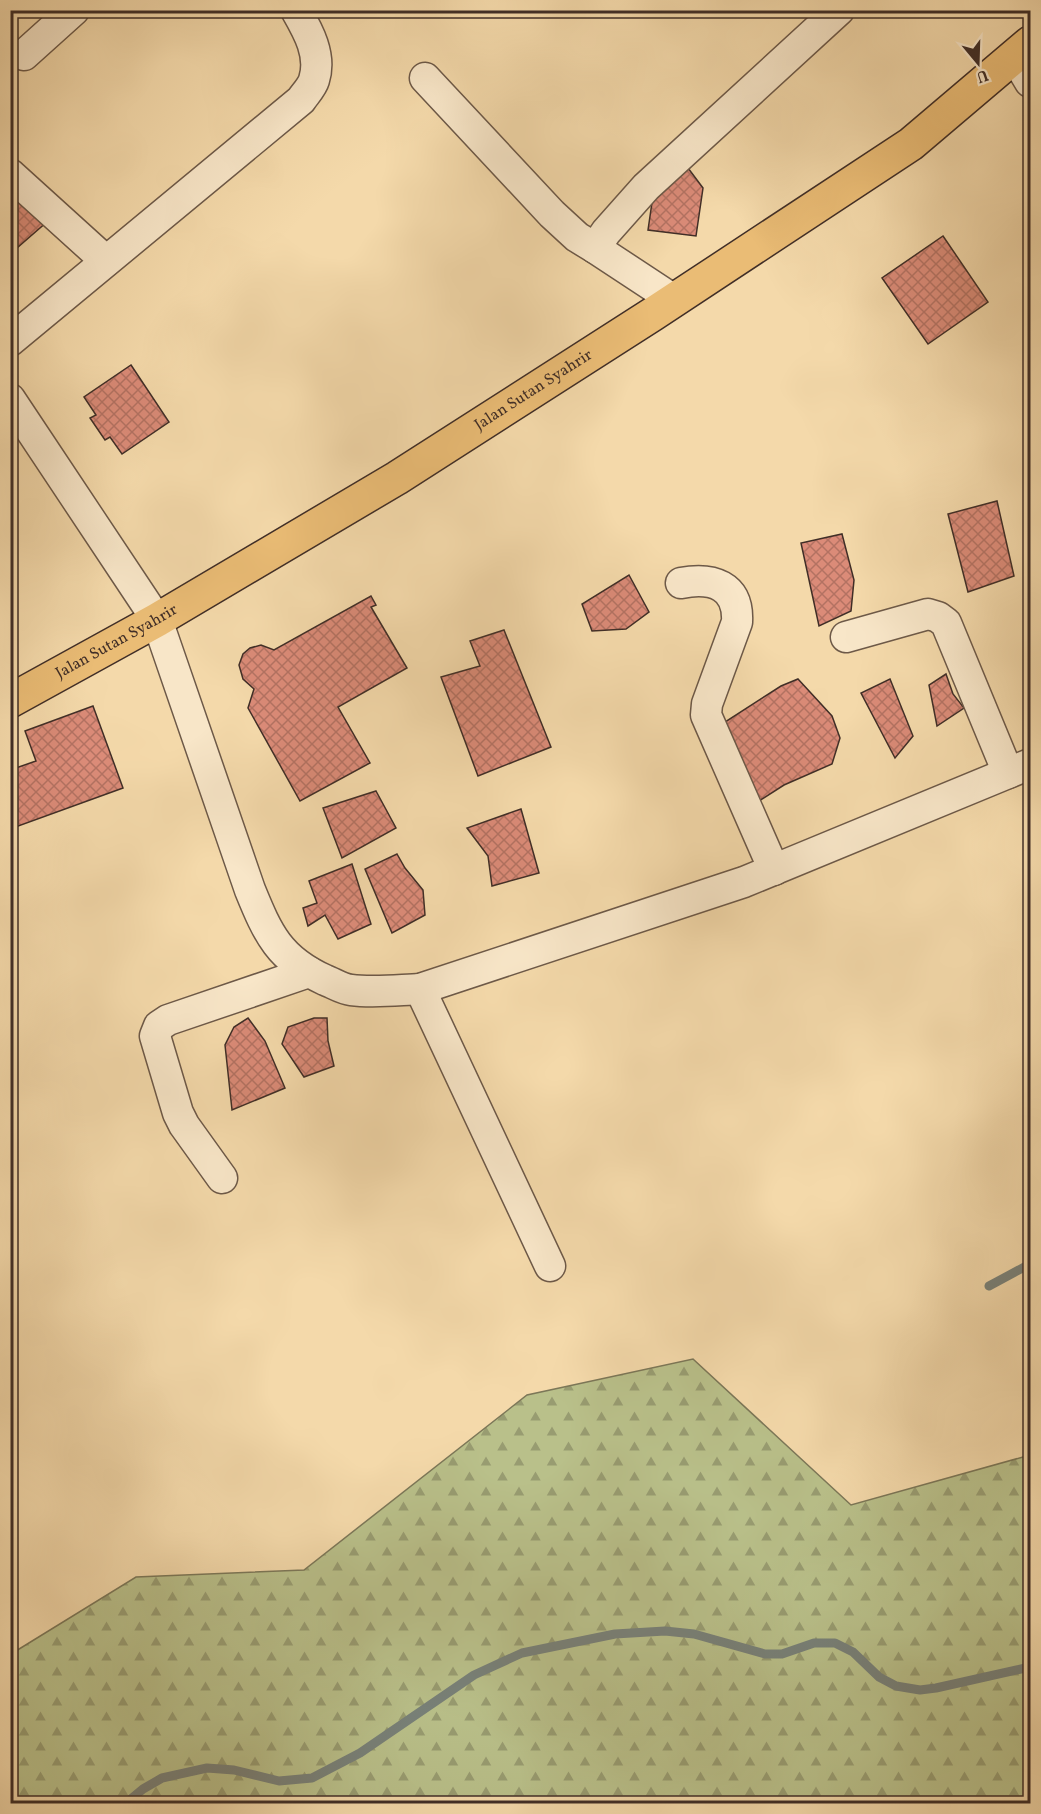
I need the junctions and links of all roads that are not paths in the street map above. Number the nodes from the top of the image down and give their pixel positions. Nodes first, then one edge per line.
1 (74, 10) edge
2 (296, 10) edge
3 (828, 14) edge
4 (24, 54) dead end
5 (1025, 61) edge
6 (425, 78) dead end
7 (10, 174) edge
8 (595, 248) junction
9 (106, 261) junction
10 (675, 300) junction
11 (10, 341) edge
12 (10, 399) edge
13 (681, 583) dead end
14 (157, 620) junction
15 (846, 637) dead end
16 (10, 701) edge
17 (1019, 769) edge
18 (774, 870) junction
19 (309, 972) junction
20 (420, 988) junction
21 (222, 1178) dead end
22 (550, 1266) dead end

1 - 4 street
2 - 9 street
3 - 8 street
5 - 10 highway, Jalan Sutan Syahrir
6 - 8 street
7 - 9 street
8 - 10 street
9 - 11 street
10 - 14 highway, Jalan Sutan Syahrir
12 - 14 street
13 - 18 street
14 - 16 highway, Jalan Sutan Syahrir
14 - 19 street
15 - 17 street
17 - 18 street
18 - 20 street
19 - 20 street
19 - 21 street
20 - 22 street

